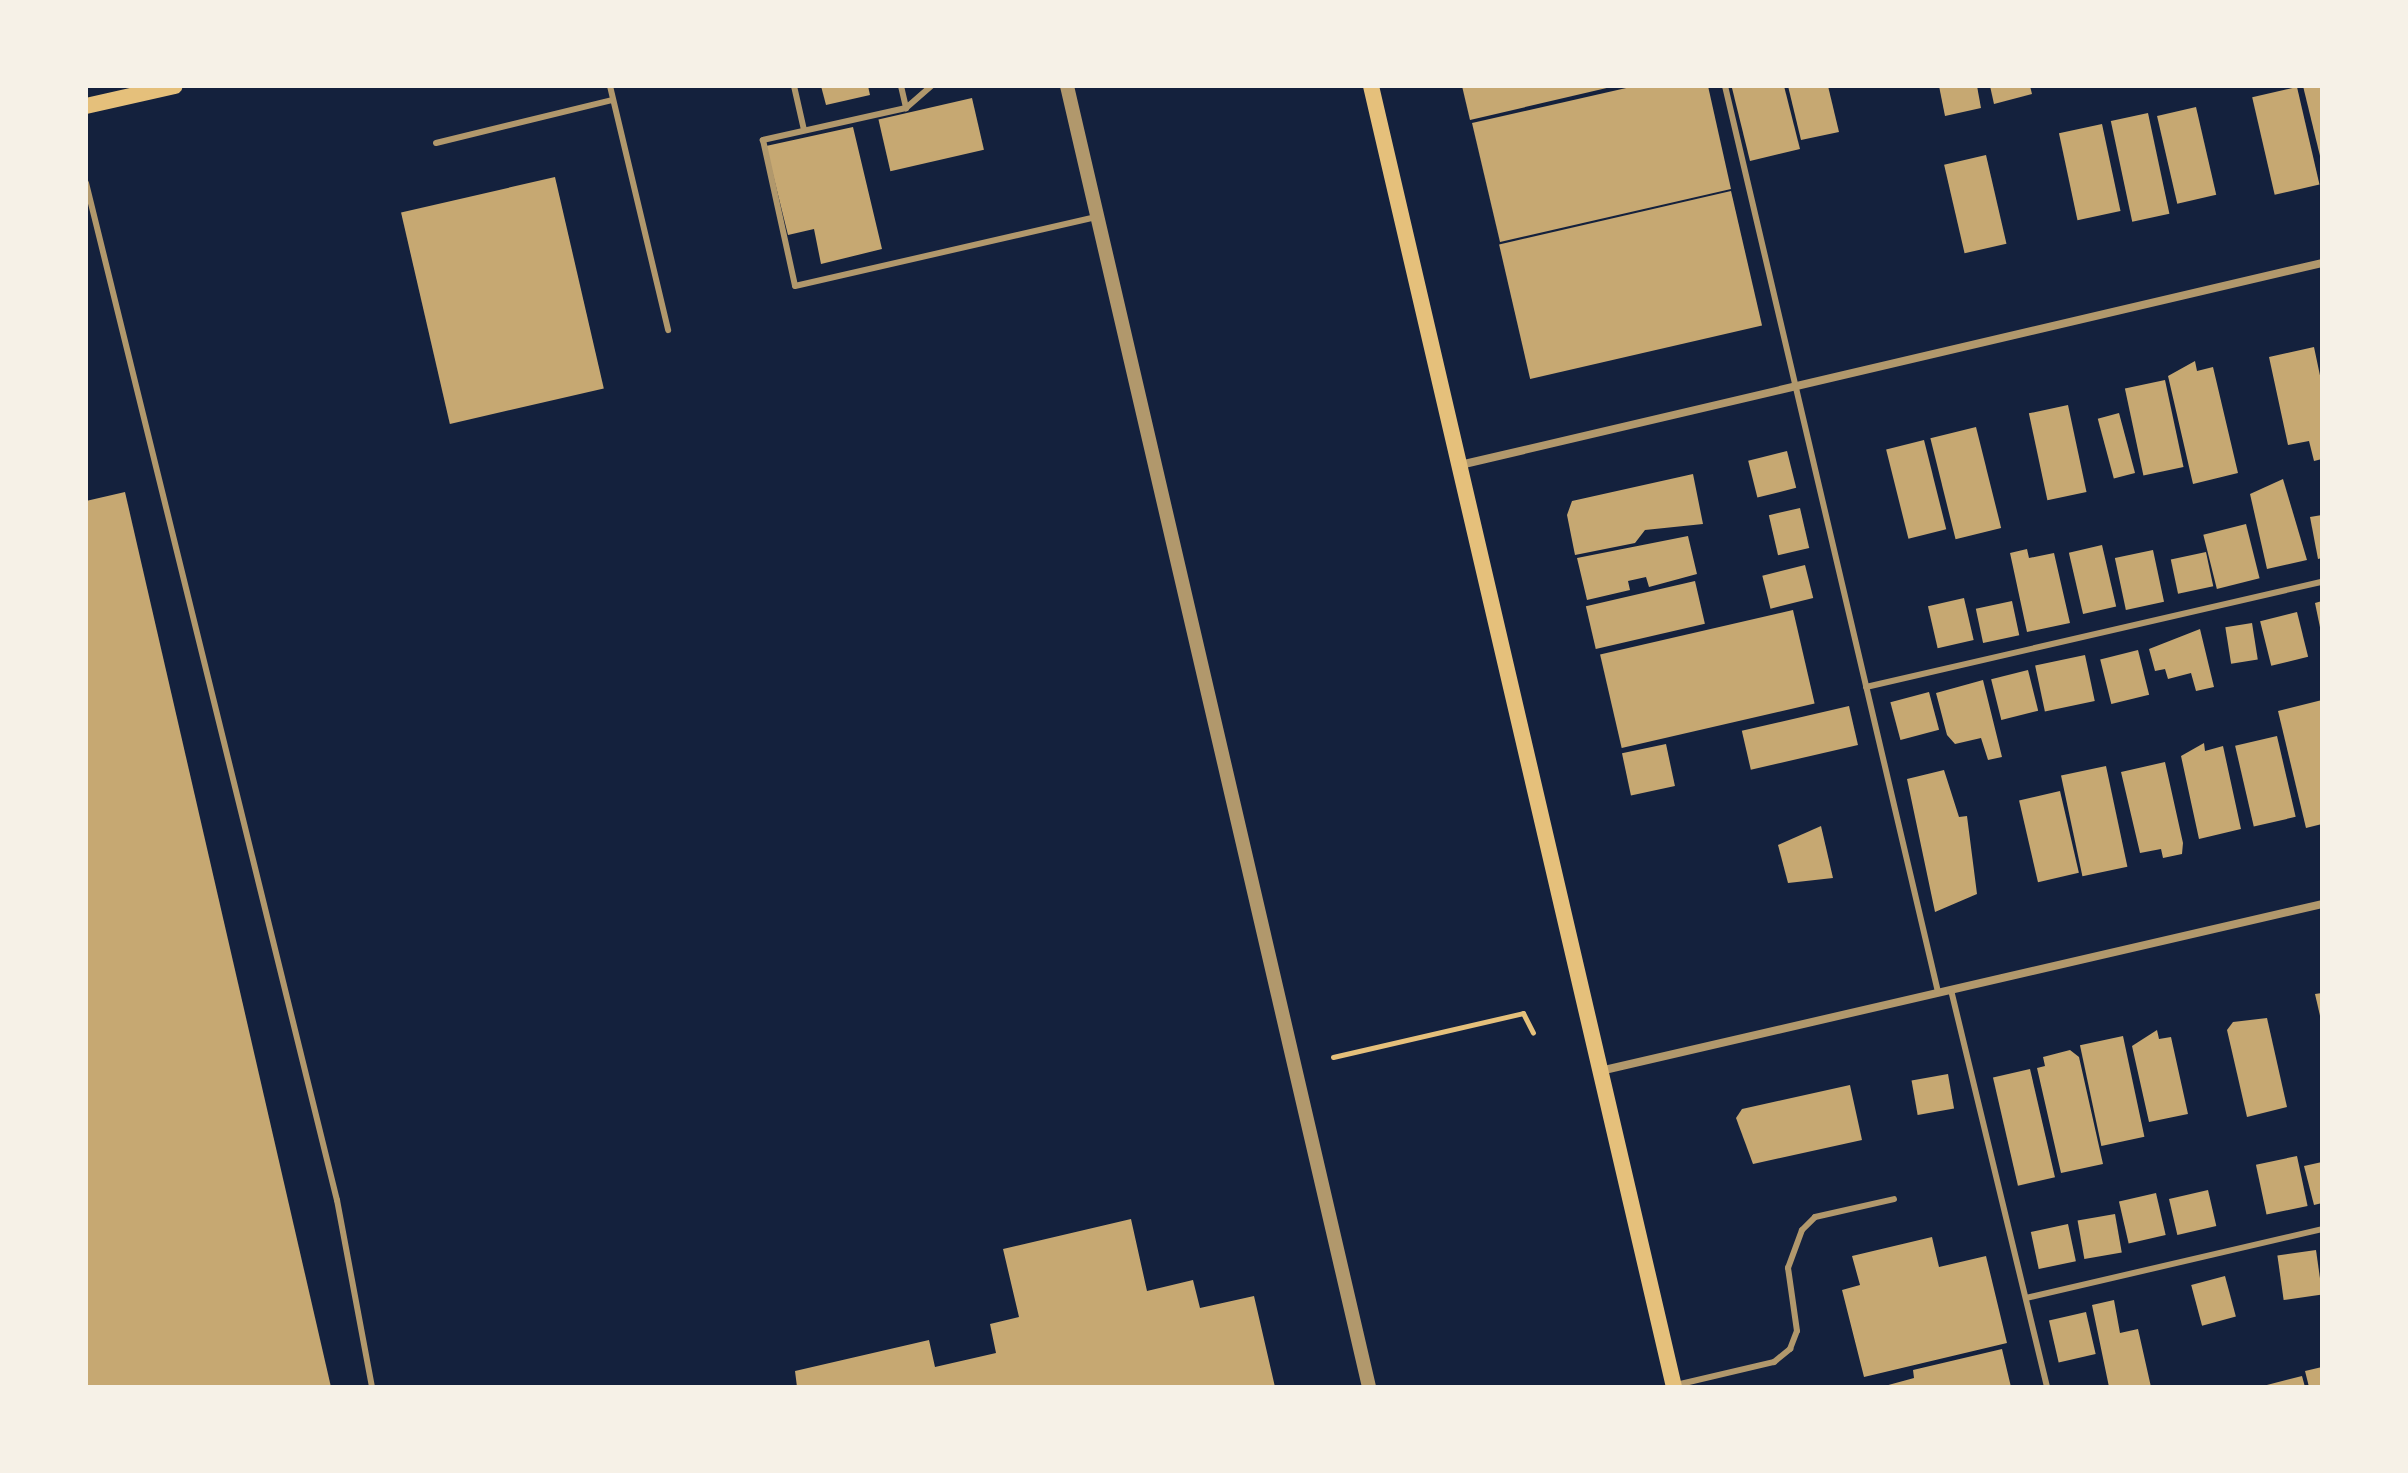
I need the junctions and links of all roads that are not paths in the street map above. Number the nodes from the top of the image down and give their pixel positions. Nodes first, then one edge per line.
1 (175, 86) edge
2 (610, 86) edge
3 (794, 86) edge
4 (901, 86) edge
5 (931, 86) edge
6 (1067, 86) edge
7 (1371, 86) edge
8 (1725, 86) edge
9 (613, 100) junction
10 (86, 106) edge
11 (906, 108) junction
12 (804, 130) junction
13 (436, 143) dead end
14 (86, 183) edge
15 (1097, 217) junction
16 (2322, 263) edge
17 (668, 330) dead end
18 (1796, 387) junction
19 (1459, 465) junction
20 (2322, 582) edge
21 (1866, 687) junction
22 (2322, 904) edge
23 (1951, 990) junction
24 (1938, 992) junction
25 (1600, 1071) junction
26 (1894, 1199) dead end
27 (2322, 1229) edge
28 (2026, 1298) junction
29 (1674, 1386) edge
30 (372, 1387) edge
31 (1369, 1387) edge
32 (2047, 1387) edge

1 - 10 main road
2 - 9 lane
3 - 12 lane
4 - 11 lane
5 - 11 lane
6 - 15 street
7 - 19 main road
8 - 18 lane
9 - 13 lane
9 - 17 lane
11 - 12 lane
12 - 15 lane
14 - 30 lane
15 - 31 street
16 - 18 street
18 - 19 street
18 - 21 lane
19 - 25 main road
20 - 21 lane
21 - 24 lane
22 - 23 street
23 - 24 street
23 - 28 lane
24 - 25 street
25 - 29 main road
26 - 29 lane
27 - 28 lane
28 - 32 lane

